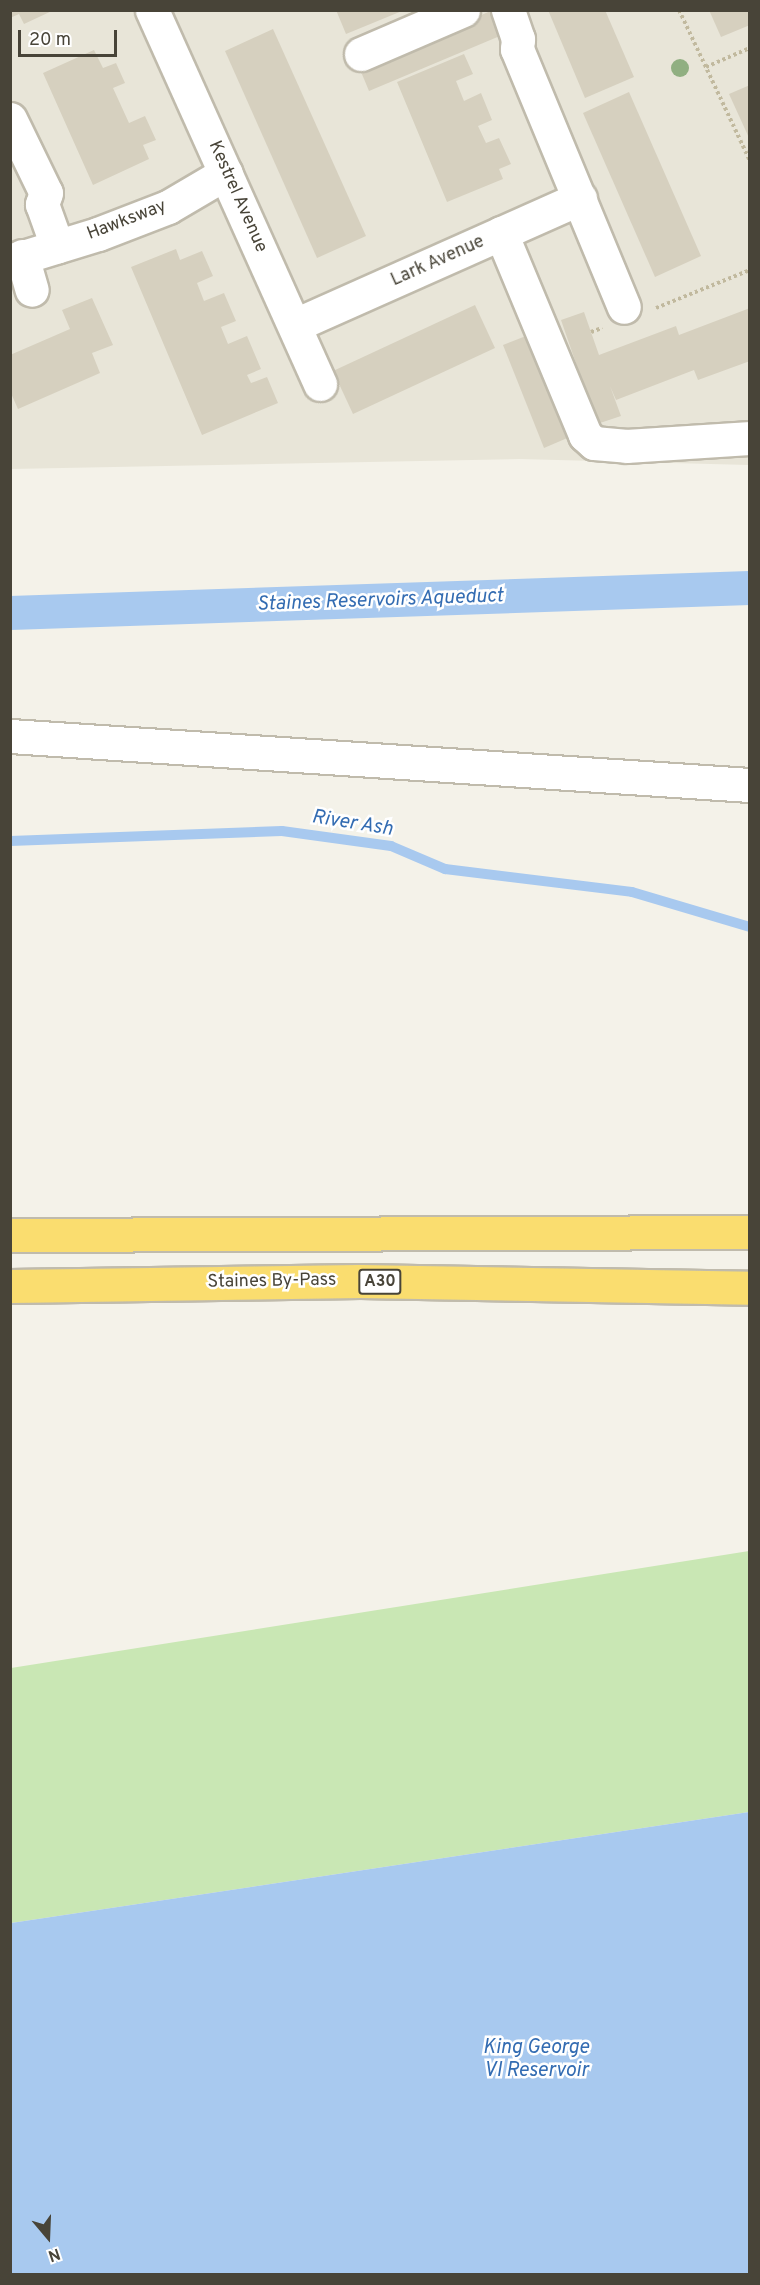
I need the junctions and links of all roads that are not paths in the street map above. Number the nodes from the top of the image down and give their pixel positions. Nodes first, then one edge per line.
1 (152, 10) edge
2 (463, 10) edge
3 (508, 10) edge
4 (362, 54) dead end
5 (10, 119) edge
6 (226, 173) junction
7 (580, 198) junction
8 (501, 234) junction
9 (57, 246) junction
10 (16, 258) edge
11 (32, 290) dead end
12 (628, 314) road end
13 (295, 325) junction
14 (320, 384) dead end
15 (750, 438) edge
16 (10, 736) edge
17 (750, 785) edge
18 (750, 1232) edge
19 (10, 1235) edge
20 (10, 1286) edge
21 (750, 1288) edge

1 - 6 street, Kestrel Avenue
2 - 4 street
3 - 7 street
5 - 9 street
6 - 9 street, Hawksway
6 - 13 street, Kestrel Avenue
7 - 8 street, Lark Avenue
7 - 12 street
8 - 13 street, Lark Avenue
8 - 15 street
9 - 10 street, Hawksway
10 - 11 street, Hawksway
13 - 14 street, Kestrel Avenue
16 - 17 street
18 - 19 highway
20 - 21 highway, Staines By-Pass / A30

